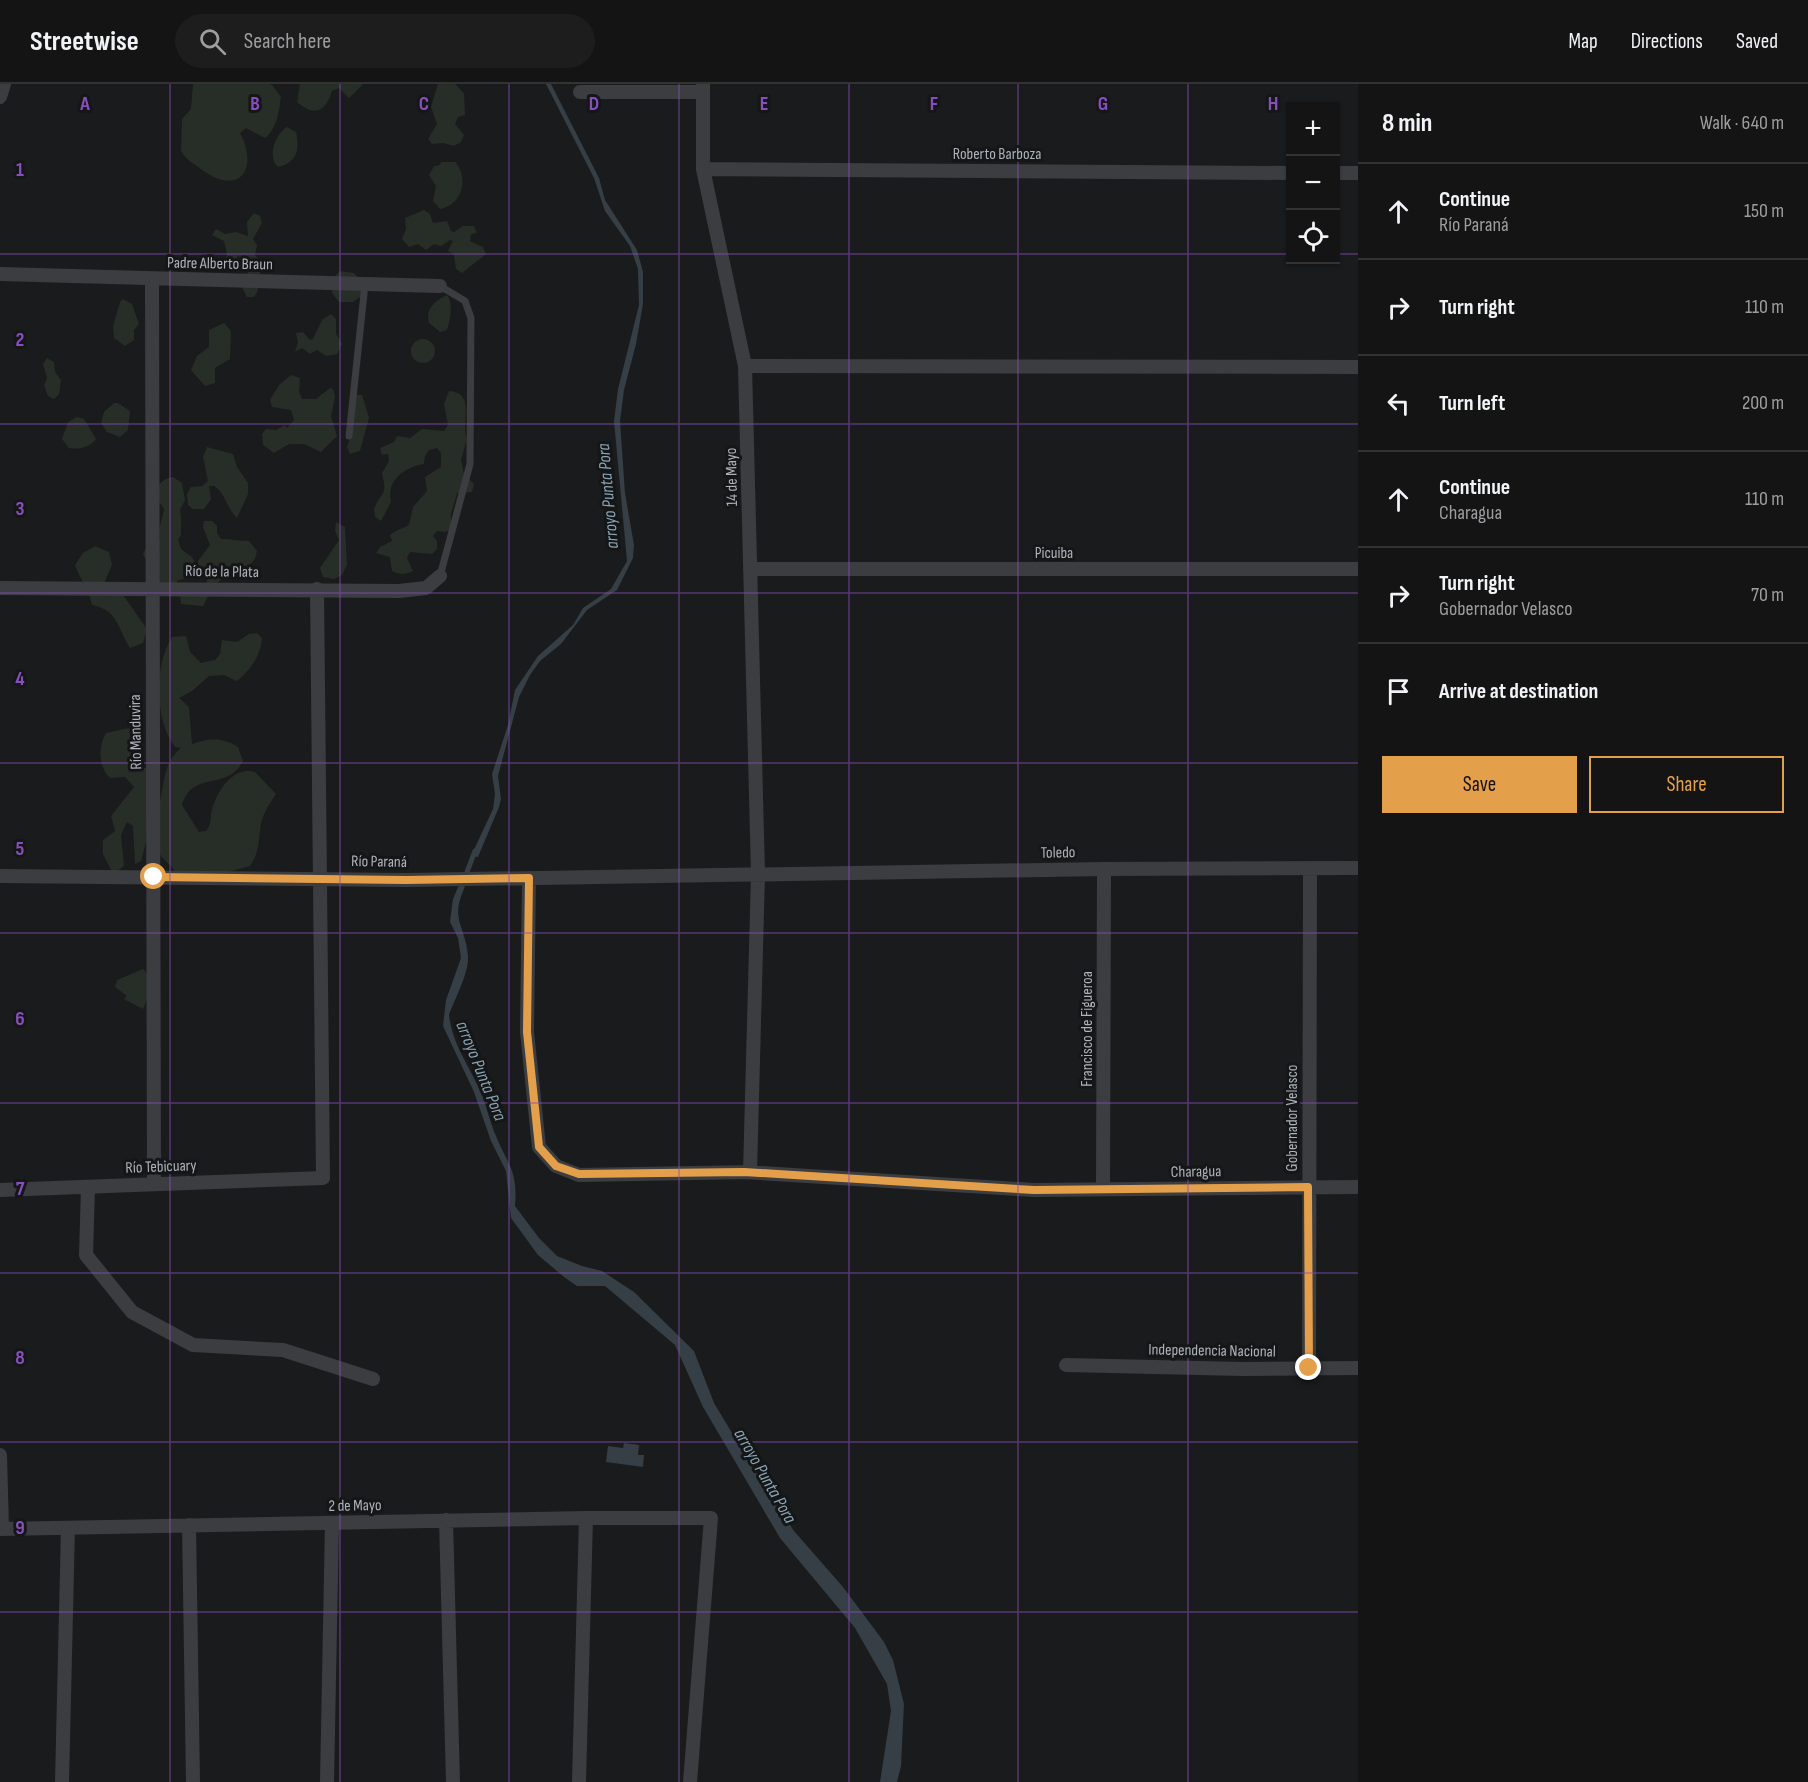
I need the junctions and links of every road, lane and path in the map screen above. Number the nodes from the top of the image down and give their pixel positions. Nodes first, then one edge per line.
1 (4, 84) edge
2 (703, 88) edge
3 (580, 92) dead end
4 (0, 97) edge
5 (703, 169) junction
6 (1286, 173) edge
7 (1340, 173) edge
8 (1358, 173) edge
9 (0, 274) edge
10 (152, 279) junction
11 (364, 284) junction
12 (440, 286) joint
13 (745, 366) junction
14 (1358, 366) edge
15 (349, 436) dead end
16 (750, 569) junction
17 (1358, 569) edge
18 (440, 576) joint
19 (151, 587) junction
20 (0, 588) edge
21 (317, 590) junction
22 (1358, 868) edge
23 (1104, 869) junction
24 (1310, 869) junction
25 (758, 874) junction
26 (0, 876) edge
27 (154, 877) junction
28 (320, 878) junction
29 (529, 878) junction
30 (744, 1172) junction
31 (154, 1184) junction
32 (88, 1187) junction
33 (1308, 1187) junction
34 (1358, 1187) edge
35 (1103, 1189) junction
36 (0, 1190) edge
37 (1066, 1365) dead end
38 (1309, 1368) junction
39 (1358, 1368) edge
40 (373, 1378) dead end
41 (0, 1455) edge
42 (586, 1518) junction
43 (446, 1520) junction
44 (332, 1523) junction
45 (189, 1525) junction
46 (68, 1528) junction
47 (1, 1529) edge
48 (62, 1782) edge
49 (193, 1782) edge
50 (327, 1782) edge
51 (453, 1782) edge
52 (579, 1782) edge
53 (690, 1782) edge

1 - 4 street
2 - 3 street
2 - 5 street, 14 de Mayo
5 - 6 street, Roberto Barboza
5 - 13 street, 14 de Mayo
7 - 8 street
9 - 10 street, Padre Alberto Braun
10 - 11 street, Padre Alberto Braun
10 - 19 street, Río Manduvira
11 - 12 street, Padre Alberto Braun
11 - 15 lane
12 - 18 lane
13 - 14 street
13 - 16 street, 14 de Mayo
16 - 17 street, Picuiba
16 - 25 street, 14 de Mayo
18 - 21 street, Río de la Plata
19 - 20 street, Río de la Plata
19 - 21 street, Río de la Plata
19 - 27 street, Río Manduvira
21 - 28 street
22 - 24 street, Toledo
23 - 24 street, Toledo
23 - 25 street, Toledo
23 - 35 street, Francisco de Figueroa
24 - 33 street, Gobernador Velasco
25 - 29 street, Río Paraná
25 - 30 street, 14 de Mayo
26 - 27 street, Río Paraná
27 - 28 street, Río Paraná
27 - 31 street, Río Manduvira
28 - 29 street, Río Paraná
28 - 31 street, Río Tebicuary
29 - 30 street, Charagua
30 - 35 street, Charagua
31 - 32 street, Río Tebicuary
32 - 36 street, Río Tebicuary
32 - 40 street
33 - 34 street, Charagua
33 - 35 street, Charagua
33 - 38 street, Gobernador Velasco
37 - 38 street, Independencia Nacional
38 - 39 street, Independencia Nacional
41 - 47 street
42 - 43 street, 2 de Mayo
42 - 52 street
42 - 53 street, 2 de Mayo
43 - 44 street, 2 de Mayo
43 - 51 street
44 - 45 street, 2 de Mayo
44 - 50 street
45 - 46 street, 2 de Mayo
45 - 49 street
46 - 47 street, 2 de Mayo
46 - 48 street

